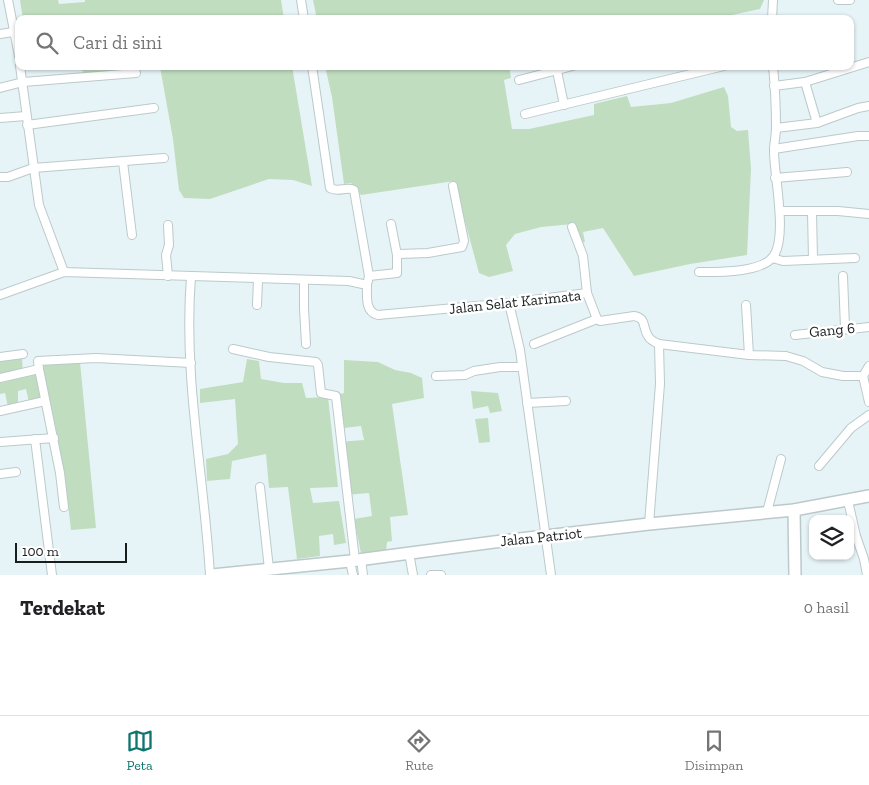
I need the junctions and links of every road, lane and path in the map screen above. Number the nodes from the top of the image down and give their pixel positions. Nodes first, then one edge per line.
1 (8, 0) edge
2 (301, 0) edge
3 (773, 0) edge
4 (838, 0) edge
5 (850, 0) edge
6 (303, 15) edge
7 (772, 15) edge
8 (13, 32) junction
9 (0, 34) edge
10 (15, 40) edge
11 (869, 62) edge
12 (854, 67) edge
13 (21, 70) edge
14 (313, 70) edge
15 (560, 70) edge
16 (708, 70) edge
17 (773, 70) edge
18 (843, 70) edge
19 (557, 71) junction
20 (136, 73) dead end
21 (519, 80) dead end
22 (23, 82) junction
23 (805, 82) junction
24 (774, 86) junction
25 (0, 88) edge
26 (564, 105) junction
27 (869, 106) edge
28 (154, 108) dead end
29 (525, 114) dead end
30 (26, 116) junction
31 (0, 118) edge
32 (817, 123) junction
33 (27, 125) junction
34 (776, 128) junction
35 (869, 136) edge
36 (774, 149) junction
37 (164, 158) dead end
38 (123, 162) junction
39 (33, 168) junction
40 (847, 172) dead end
41 (0, 178) edge
42 (775, 178) junction
43 (453, 186) dead end
44 (780, 211) junction
45 (812, 212) junction
46 (869, 214) edge
47 (391, 224) dead end
48 (168, 225) dead end
49 (572, 227) dead end
50 (132, 235) dead end
51 (397, 256) junction
52 (772, 258) junction
53 (854, 258) dead end
54 (813, 259) junction
55 (64, 272) junction
56 (699, 272) dead end
57 (168, 276) junction
58 (369, 276) junction
59 (843, 276) dead end
60 (191, 277) junction
61 (258, 279) junction
62 (304, 280) junction
63 (367, 285) junction
64 (587, 293) junction
65 (0, 295) edge
66 (509, 303) junction
67 (257, 305) dead end
68 (746, 305) dead end
69 (597, 320) junction
70 (869, 327) edge
71 (845, 328) junction
72 (795, 335) dead end
73 (306, 344) dead end
74 (534, 344) dead end
75 (658, 344) junction
76 (234, 349) dead end
77 (23, 354) dead end
78 (749, 355) junction
79 (0, 357) edge
80 (191, 363) junction
81 (869, 366) edge
82 (522, 367) junction
83 (38, 370) junction
84 (436, 376) dead end
85 (863, 376) junction
86 (0, 378) edge
87 (45, 401) junction
88 (566, 401) dead end
89 (869, 402) edge
90 (527, 403) junction
91 (0, 411) edge
92 (869, 415) edge
93 (54, 438) junction
94 (36, 439) junction
95 (0, 442) edge
96 (782, 459) dead end
97 (819, 466) dead end
98 (16, 472) dead end
99 (0, 474) edge
100 (260, 487) dead end
101 (869, 496) edge
102 (848, 501) junction
103 (64, 507) dead end
104 (794, 510) junction
105 (766, 512) junction
106 (649, 524) junction
107 (546, 536) junction
108 (409, 555) junction
109 (356, 563) edge
110 (268, 569) junction
111 (308, 570) edge
112 (52, 575) edge
113 (211, 575) edge
114 (413, 575) edge
115 (431, 575) edge
116 (441, 575) edge
117 (551, 575) edge
118 (795, 575) edge
119 (867, 575) edge

1 - 8 street
2 - 6 street
3 - 7 street
4 - 5 street
8 - 9 street
8 - 10 street
11 - 12 street
13 - 22 street
14 - 58 street
15 - 19 street
16 - 26 street
17 - 24 street
18 - 23 street
19 - 21 street
19 - 26 street
20 - 22 street
22 - 25 street
22 - 30 street
23 - 24 street
23 - 32 street
24 - 34 street
26 - 29 street
27 - 32 street
28 - 33 street
30 - 31 street
30 - 33 street
32 - 34 street
33 - 39 street
34 - 36 street
35 - 36 street
36 - 42 street
37 - 38 street
38 - 39 street
38 - 50 street
39 - 41 street
39 - 55 street
40 - 42 street
42 - 44 street
43 - 51 street
44 - 45 street
44 - 52 street
45 - 46 street
45 - 54 street
47 - 51 street
48 - 57 street
49 - 64 street
51 - 58 street
52 - 54 street
52 - 56 street
53 - 54 street
55 - 57 street
55 - 65 street
57 - 60 street
58 - 63 street
59 - 71 street
60 - 61 street
60 - 80 street
61 - 62 street
61 - 67 street
62 - 63 street
62 - 73 street
63 - 66 street, Jalan Selat Karimata
64 - 66 street, Jalan Selat Karimata
64 - 69 street, Jalan Selat Karimata
66 - 82 street
68 - 78 street
69 - 74 street
69 - 75 street, Jalan Selat Karimata
70 - 71 street, Gang 6
71 - 72 street, Gang 6
75 - 78 street
75 - 106 street
76 - 109 street
77 - 79 street
78 - 85 street
80 - 83 street
80 - 113 street
81 - 85 street
82 - 84 street
82 - 90 street
83 - 86 street
83 - 87 street
85 - 89 street
87 - 91 street
87 - 93 street
88 - 90 street
90 - 107 street
92 - 97 street
93 - 94 street
93 - 103 street
94 - 95 street
94 - 112 street
96 - 105 street
98 - 99 street
100 - 110 street
101 - 102 street, Jalan Patriot
102 - 104 street, Jalan Patriot
102 - 119 street
104 - 105 street, Jalan Patriot
104 - 118 street
105 - 106 street, Jalan Patriot
106 - 107 street, Jalan Patriot
107 - 108 street, Jalan Patriot
107 - 117 street
108 - 109 street, Jalan Patriot
108 - 114 street
109 - 111 street, Jalan Patriot
110 - 111 street, Jalan Patriot
110 - 113 street, Jalan Patriot
115 - 116 street

